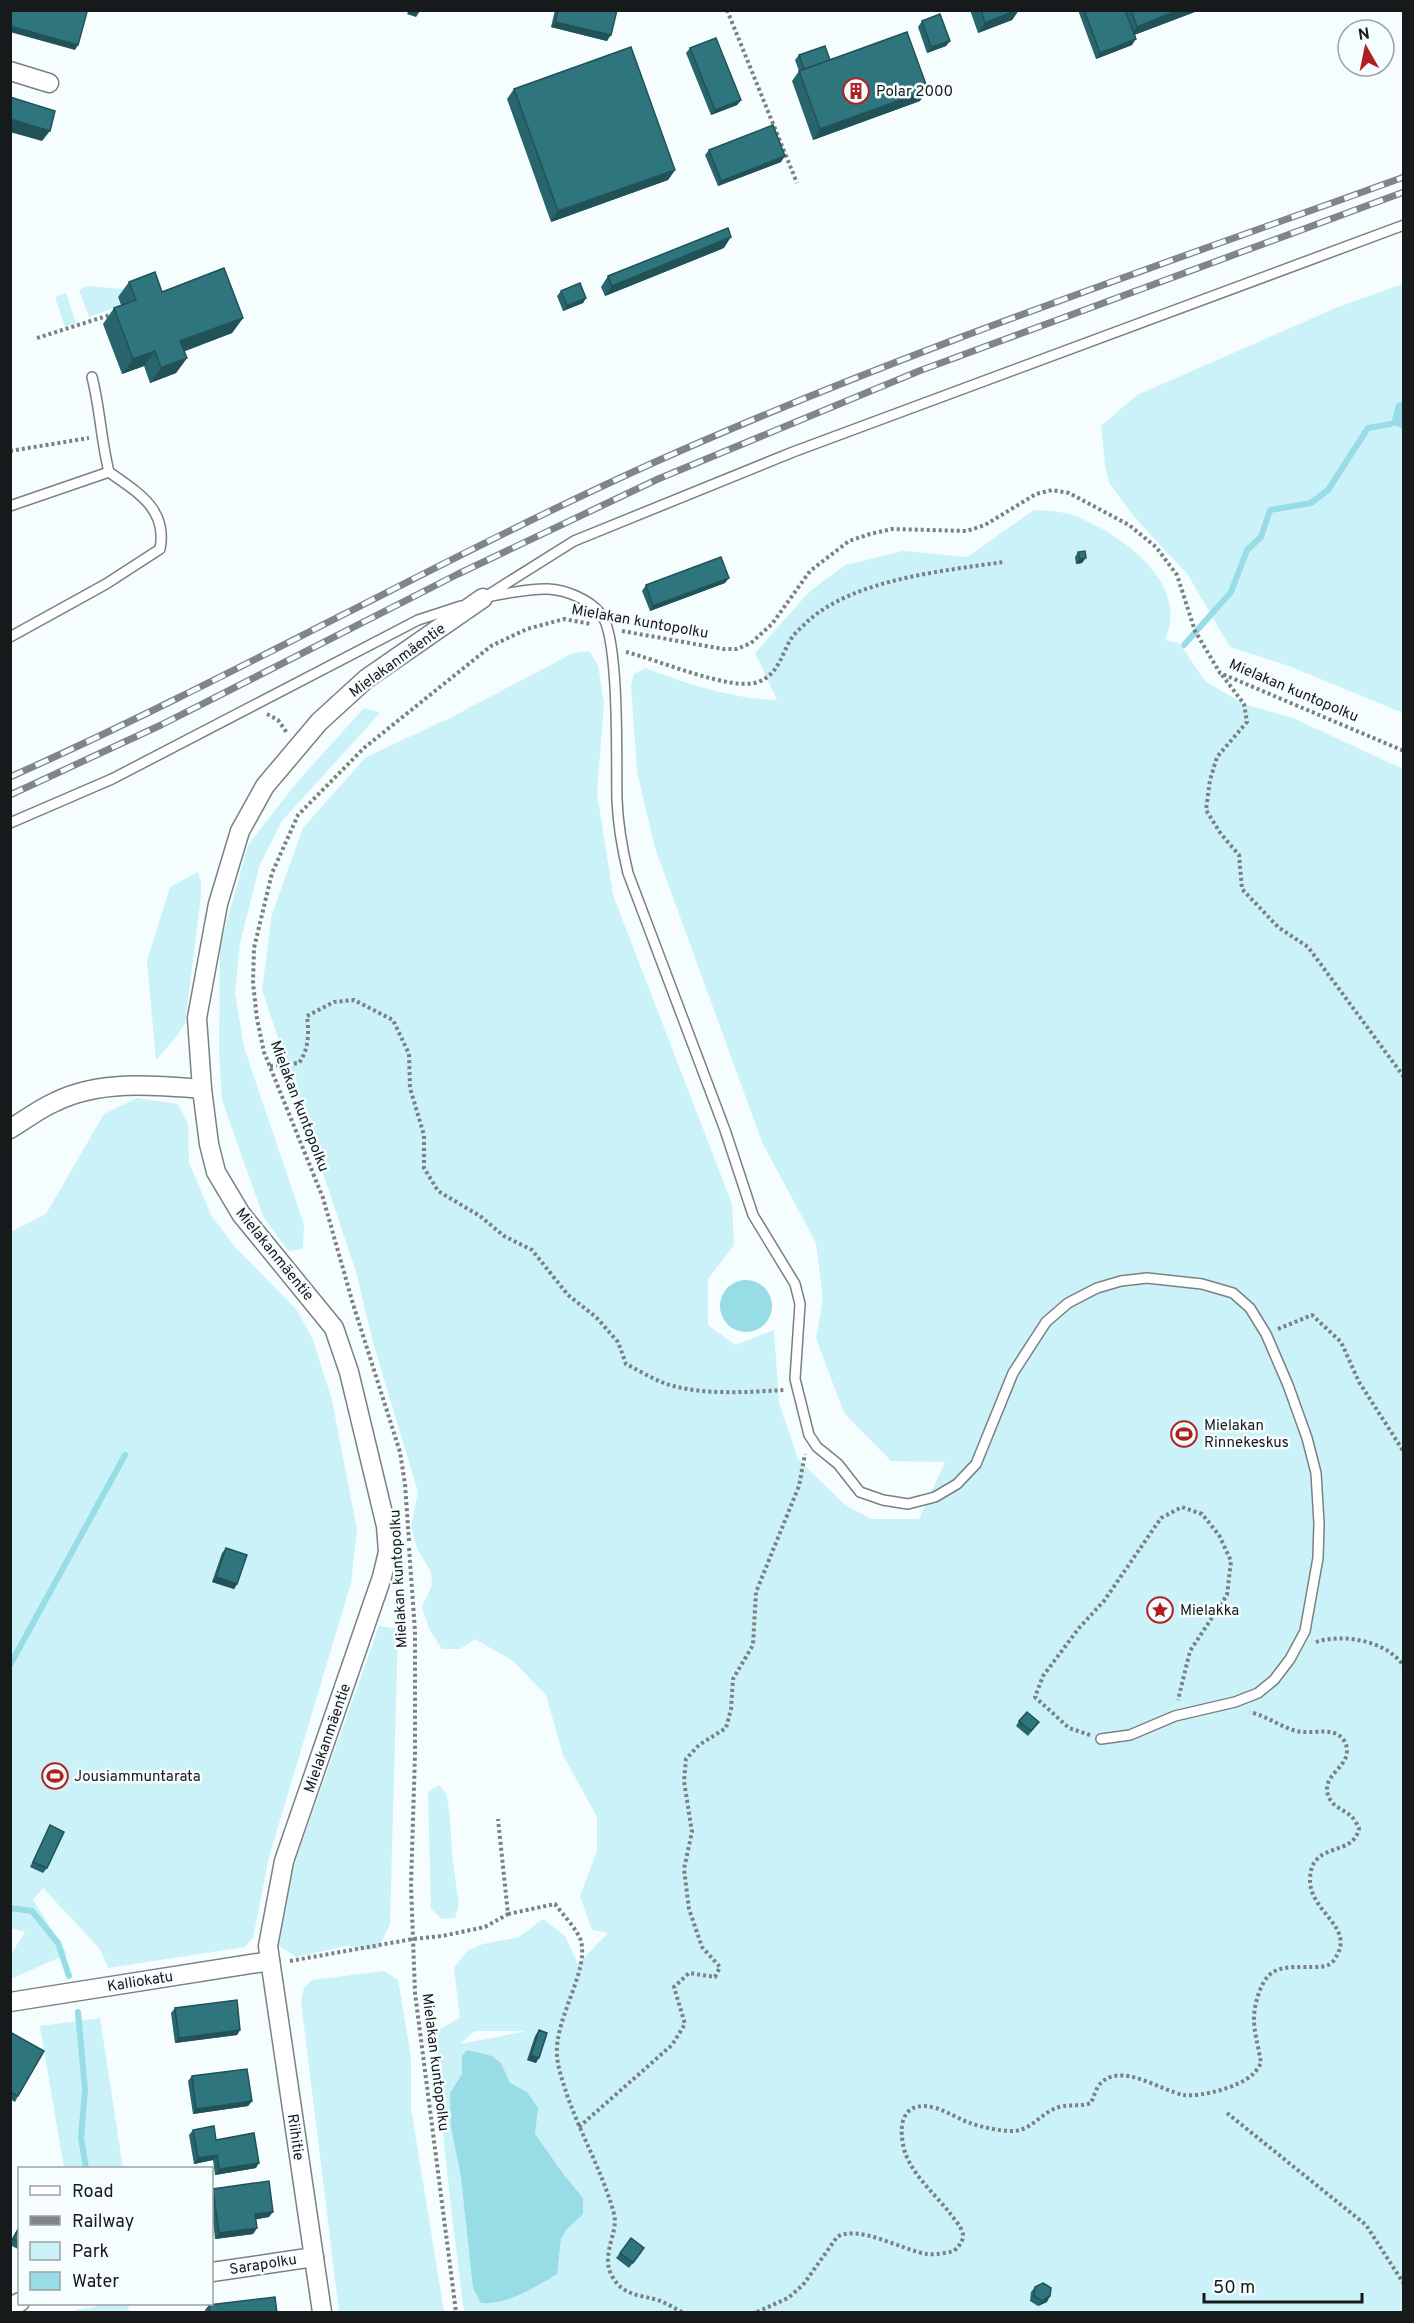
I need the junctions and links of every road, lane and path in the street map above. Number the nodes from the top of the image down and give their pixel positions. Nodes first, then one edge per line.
1 (727, 10) edge
2 (10, 71) edge
3 (49, 83) dead end
4 (796, 183) dead end
5 (1404, 225) edge
6 (120, 312) edge
7 (37, 338) dead end
8 (92, 377) dead end
9 (101, 436) junction
10 (10, 451) edge
11 (109, 472) junction
12 (10, 506) edge
13 (1003, 562) dead end
14 (483, 598) junction
15 (608, 628) junction
16 (10, 637) edge
17 (611, 649) junction
18 (1220, 674) junction
19 (253, 706) junction
20 (296, 747) junction
21 (1404, 751) edge
22 (10, 824) edge
23 (270, 1066) junction
24 (1404, 1077) edge
25 (202, 1089) junction
26 (10, 1129) edge
27 (1266, 1334) junction
28 (798, 1389) junction
29 (809, 1435) junction
30 (1404, 1452) edge
31 (1290, 1659) junction
32 (1404, 1667) edge
33 (1234, 1702) junction
34 (1175, 1716) junction
35 (1101, 1739) joint
36 (498, 1820) dead end
37 (508, 1914) junction
38 (413, 1939) junction
39 (270, 1961) junction
40 (10, 2002) edge
41 (1227, 2113) dead end
42 (579, 2127) junction
43 (314, 2257) junction
44 (213, 2272) edge
45 (1404, 2284) edge
46 (322, 2313) edge
47 (456, 2313) edge
48 (682, 2313) edge
49 (757, 2313) edge

1 - 4 path
2 - 3 street
5 - 14 lane
6 - 7 path
8 - 9 lane
9 - 10 path
9 - 11 lane
11 - 12 lane
11 - 16 lane
13 - 17 path
14 - 15 lane
14 - 19 lane
14 - 20 street, Mielakanmäentie
15 - 17 lane
15 - 18 path, Mielakan kuntopolku
15 - 23 path, Mielakan kuntopolku
17 - 28 lane
18 - 21 path, Mielakan kuntopolku
18 - 24 path
19 - 20 path
19 - 22 lane
20 - 25 street, Mielakanmäentie
23 - 28 path
23 - 38 path, Mielakan kuntopolku
25 - 26 street
25 - 39 street, Mielakanmäentie
27 - 29 lane
27 - 30 path
27 - 31 lane
28 - 29 lane
29 - 42 path
31 - 32 path
31 - 33 lane
33 - 34 lane
33 - 49 path
34 - 35 lane
34 - 35 path
36 - 37 path
37 - 38 path
37 - 42 path
38 - 39 path
38 - 47 path, Mielakan kuntopolku
39 - 40 street, Kalliokatu
39 - 43 street, Riihitie
41 - 45 path
42 - 48 path
43 - 44 street, Sarapolku
43 - 46 street, Riihitie

